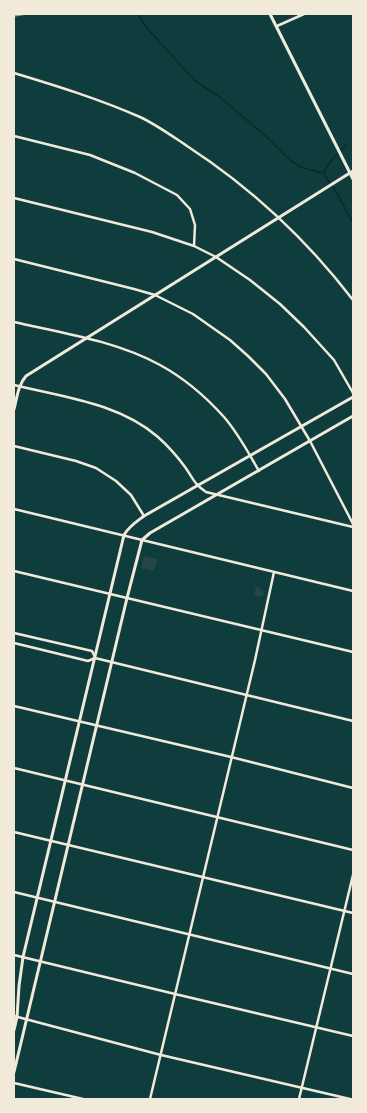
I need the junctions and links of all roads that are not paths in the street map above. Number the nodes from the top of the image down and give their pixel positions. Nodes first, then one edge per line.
1 (270, 14) edge
2 (304, 14) edge
3 (277, 26) junction
4 (14, 73) edge
5 (14, 136) edge
6 (352, 172) edge
7 (353, 179) edge
8 (14, 198) edge
9 (279, 217) junction
10 (194, 246) junction
11 (216, 257) junction
12 (14, 260) edge
13 (155, 295) junction
14 (353, 300) edge
15 (14, 322) edge
16 (86, 339) junction
17 (14, 385) edge
18 (20, 386) junction
19 (353, 393) edge
20 (353, 397) edge
21 (14, 409) edge
22 (353, 416) edge
23 (302, 425) junction
24 (310, 440) junction
25 (14, 446) edge
26 (250, 456) junction
27 (259, 471) junction
28 (197, 486) junction
29 (218, 494) junction
30 (14, 509) edge
31 (144, 516) junction
32 (353, 524) edge
33 (353, 527) edge
34 (124, 535) junction
35 (142, 540) junction
36 (14, 571) edge
37 (274, 572) junction
38 (353, 591) edge
39 (111, 594) junction
40 (127, 598) junction
41 (261, 630) junction
42 (14, 633) edge
43 (14, 643) edge
44 (353, 652) edge
45 (95, 658) junction
46 (112, 662) junction
47 (246, 694) junction
48 (14, 706) edge
49 (80, 721) junction
50 (353, 721) edge
51 (97, 725) junction
52 (231, 757) junction
53 (14, 768) edge
54 (65, 780) junction
55 (83, 784) junction
56 (353, 788) edge
57 (217, 816) junction
58 (14, 832) edge
59 (51, 840) junction
60 (68, 844) junction
61 (353, 850) edge
62 (353, 875) edge
63 (203, 877) junction
64 (14, 892) edge
65 (37, 898) junction
66 (54, 902) junction
67 (344, 911) junction
68 (353, 913) edge
69 (188, 935) junction
70 (14, 955) edge
71 (23, 958) junction
72 (40, 962) junction
73 (330, 969) junction
74 (353, 974) edge
75 (174, 994) junction
76 (16, 1016) edge
77 (27, 1019) junction
78 (317, 1028) junction
79 (14, 1030) edge
80 (353, 1036) edge
81 (161, 1055) junction
82 (14, 1072) edge
83 (14, 1083) edge
84 (302, 1088) junction
85 (83, 1099) edge
86 (150, 1099) edge
87 (299, 1099) edge
88 (350, 1099) edge

1 - 3 street
2 - 3 street
3 - 6 street
4 - 9 street
5 - 10 street
6 - 7 street
6 - 9 street
8 - 10 street
9 - 11 street
9 - 14 street
10 - 11 street
11 - 13 street
11 - 19 street
12 - 13 street
13 - 16 street
13 - 23 street
15 - 16 street
16 - 18 street
16 - 26 street
17 - 18 street
18 - 21 street
18 - 28 street
20 - 23 street
22 - 24 street
23 - 24 street
23 - 26 street
24 - 27 street
24 - 32 street
25 - 31 street
26 - 27 street
26 - 28 street
27 - 29 street
28 - 29 street
28 - 31 street
29 - 33 street
29 - 35 street
30 - 34 street
31 - 34 street
34 - 35 street
34 - 39 street
35 - 37 street
35 - 40 street
36 - 39 street
37 - 38 street
37 - 41 street
39 - 40 street
39 - 45 street
40 - 41 street
40 - 46 street
41 - 44 street
41 - 47 street
42 - 45 street
43 - 45 street
45 - 46 street
45 - 49 street
46 - 47 street
46 - 51 street
47 - 50 street
47 - 52 street
48 - 49 street
49 - 51 street
49 - 54 street
51 - 52 street
51 - 55 street
52 - 56 street
52 - 57 street
53 - 54 street
54 - 55 street
54 - 59 street
55 - 57 street
55 - 60 street
57 - 61 street
57 - 63 street
58 - 59 street
59 - 60 street
59 - 65 street
60 - 63 street
60 - 66 street
62 - 67 street
63 - 67 street
63 - 69 street
64 - 65 street
65 - 66 street
65 - 71 street
66 - 69 street
66 - 72 street
67 - 68 street
67 - 73 street
69 - 73 street
69 - 75 street
70 - 71 street
71 - 72 street
71 - 76 street
72 - 75 street
72 - 77 street
73 - 74 street
73 - 78 street
75 - 78 street
75 - 81 street
76 - 77 street
76 - 79 street
77 - 81 street
77 - 82 street
78 - 80 street
78 - 84 street
81 - 84 street
81 - 86 street
83 - 85 street
84 - 87 street
84 - 88 street

